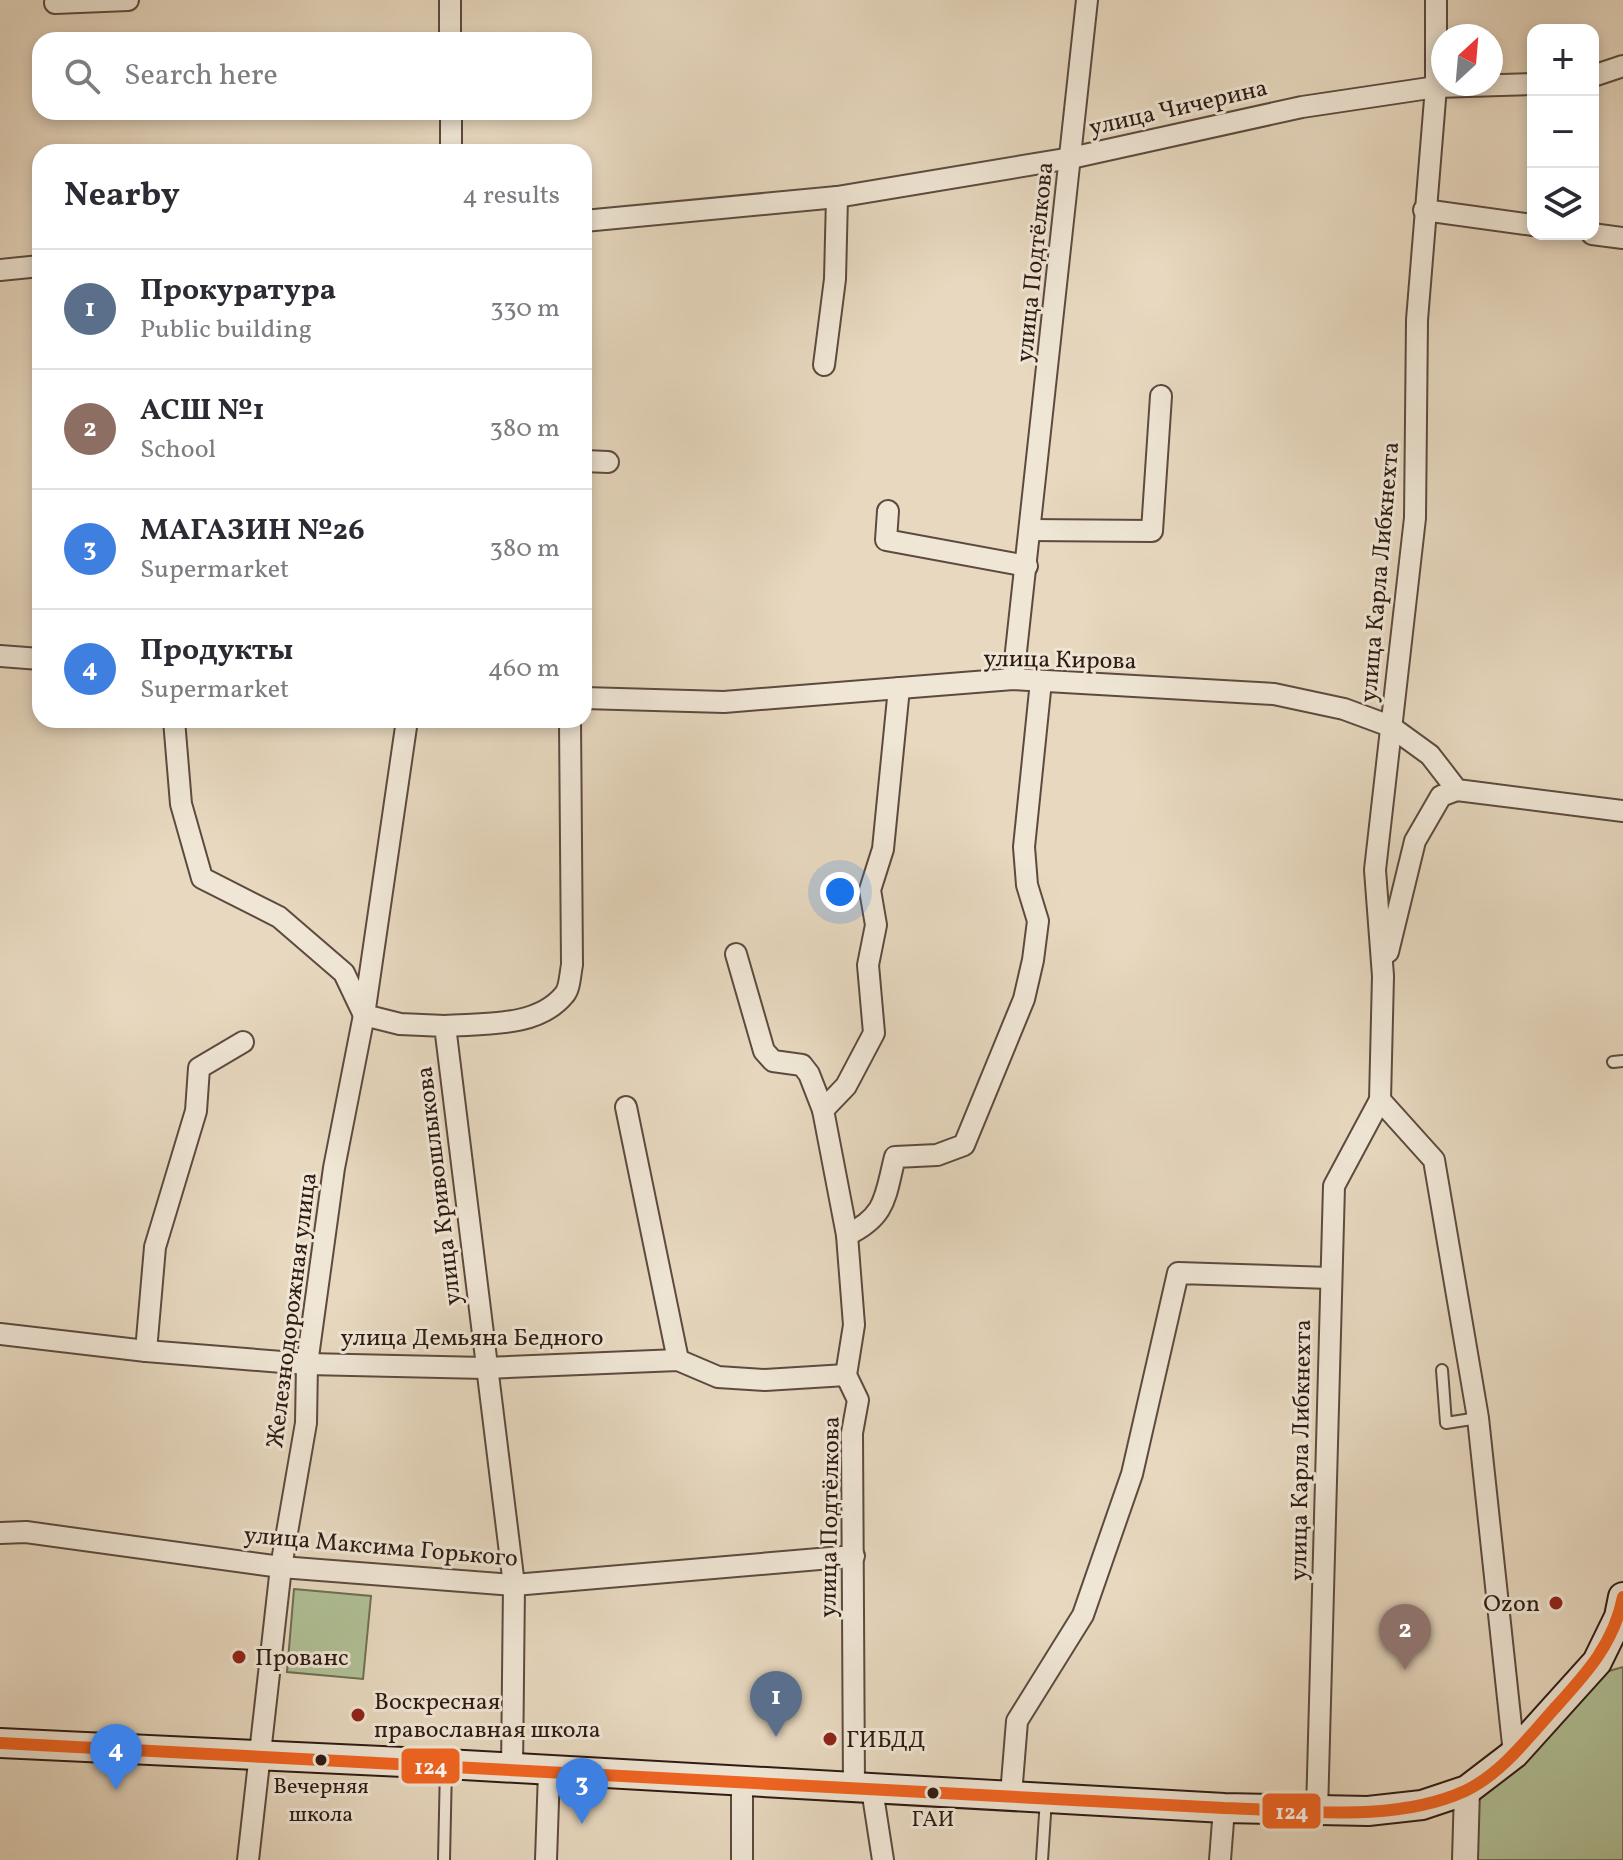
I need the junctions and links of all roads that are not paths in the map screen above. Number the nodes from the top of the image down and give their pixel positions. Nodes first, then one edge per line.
1 (128, 0) edge
2 (450, 0) edge
3 (1087, 0) edge
4 (1436, 0) edge
5 (55, 3) dead end
6 (1436, 24) edge
7 (450, 32) edge
8 (1623, 66) edge
9 (1599, 74) edge
10 (1527, 84) edge
11 (1503, 85) edge
12 (1431, 88) edge
13 (1435, 96) edge
14 (451, 120) edge
15 (451, 144) edge
16 (1071, 158) junction
17 (837, 197) junction
18 (1424, 210) junction
19 (592, 220) edge
20 (1527, 224) edge
21 (1599, 235) edge
22 (1623, 238) edge
23 (32, 267) edge
24 (0, 270) edge
25 (824, 365) dead end
26 (1161, 396) dead end
27 (592, 461) edge
28 (608, 462) dead end
29 (888, 511) dead end
30 (1030, 530) junction
31 (1027, 566) junction
32 (0, 656) edge
33 (32, 658) edge
34 (1013, 679) junction
35 (1041, 681) junction
36 (899, 688) junction
37 (592, 698) edge
38 (1390, 726) junction
39 (175, 728) edge
40 (406, 728) edge
41 (570, 728) edge
42 (1457, 790) junction
43 (1623, 811) edge
44 (736, 954) dead end
45 (1383, 976) junction
46 (364, 1015) junction
47 (445, 1026) junction
48 (243, 1042) dead end
49 (1380, 1100) junction
50 (626, 1107) dead end
51 (823, 1110) junction
52 (847, 1235) junction
53 (1330, 1278) junction
54 (0, 1334) edge
55 (146, 1351) junction
56 (678, 1360) junction
57 (307, 1364) junction
58 (485, 1368) junction
59 (1442, 1370) dead end
60 (846, 1375) junction
61 (1478, 1418) junction
62 (0, 1533) edge
63 (854, 1556) junction
64 (281, 1567) junction
65 (514, 1585) junction
66 (1622, 1613) edge
67 (0, 1743) edge
68 (0, 1750) edge
69 (1514, 1754) junction
70 (262, 1756) junction
71 (446, 1764) junction
72 (512, 1770) junction
73 (549, 1772) junction
74 (742, 1783) junction
75 (863, 1788) junction
76 (1467, 1790) junction
77 (1011, 1795) junction
78 (1046, 1797) junction
79 (1224, 1808) junction
80 (1317, 1812) junction
81 (248, 1860) edge
82 (444, 1860) edge
83 (546, 1860) edge
84 (742, 1860) edge
85 (883, 1860) edge
86 (1042, 1860) edge
87 (1220, 1860) edge
88 (1465, 1860) edge

1 - 5 street
2 - 7 street
3 - 16 street, улица Подтёлкова
4 - 6 street, улица Карла Либкнехта
8 - 9 street
10 - 11 street, улица Чичерина
12 - 16 street, улица Чичерина
13 - 18 street, улица Карла Либкнехта
14 - 15 street
16 - 17 street, улица Чичерина
16 - 30 street, улица Подтёлкова
17 - 19 street, улица Чичерина
17 - 25 street
18 - 20 street
18 - 38 street, улица Карла Либкнехта
21 - 22 street
23 - 24 street
26 - 30 street
27 - 28 street
29 - 31 street
30 - 31 street, улица Подтёлкова
31 - 34 street, улица Подтёлкова
32 - 33 street
34 - 35 street, улица Кирова
34 - 36 street, улица Кирова
35 - 38 street, улица Кирова
35 - 52 street
36 - 37 street, улица Кирова
36 - 51 street
38 - 42 street, улица Кирова
38 - 45 street, улица Карла Либкнехта
39 - 46 street
40 - 46 street, Железнодорожная улица
41 - 47 street
42 - 43 street
42 - 45 street
44 - 51 street, улица Подтёлкова
45 - 49 street, улица Карла Либкнехта
46 - 47 street
46 - 57 street, Железнодорожная улица
47 - 58 street, улица Кривошлыкова
48 - 55 street
49 - 53 street, улица Карла Либкнехта
49 - 61 street
50 - 56 street
51 - 52 street, улица Подтёлкова
52 - 60 street, улица Подтёлкова
53 - 77 street
53 - 80 street, улица Карла Либкнехта
54 - 55 street, улица Демьяна Бедного
55 - 57 street, улица Демьяна Бедного
56 - 58 street, улица Демьяна Бедного
56 - 60 street, улица Демьяна Бедного
57 - 58 street, улица Демьяна Бедного
57 - 64 street, Железнодорожная улица
58 - 65 street, улица Кривошлыкова
59 - 61 lane
60 - 63 street, улица Подтёлкова
61 - 69 street
62 - 64 street, улица Максима Горького
63 - 65 street, улица Максима Горького
63 - 75 street, улица Подтёлкова
64 - 65 street, улица Максима Горького
64 - 70 street, Железнодорожная улица
65 - 72 street, улица Кривошлыкова
66 - 69 main road
67 - 68 street
67 - 70 main road
69 - 76 main road
70 - 71 main road
70 - 81 street, Железнодорожная улица
71 - 72 main road
71 - 82 lane
72 - 73 main road
73 - 74 main road
73 - 83 street
74 - 75 main road
74 - 84 street
75 - 77 main road
75 - 85 street, улица Подтёлкова
76 - 80 main road
76 - 88 street
77 - 78 main road
78 - 79 main road
78 - 86 lane
79 - 80 main road
79 - 87 street

